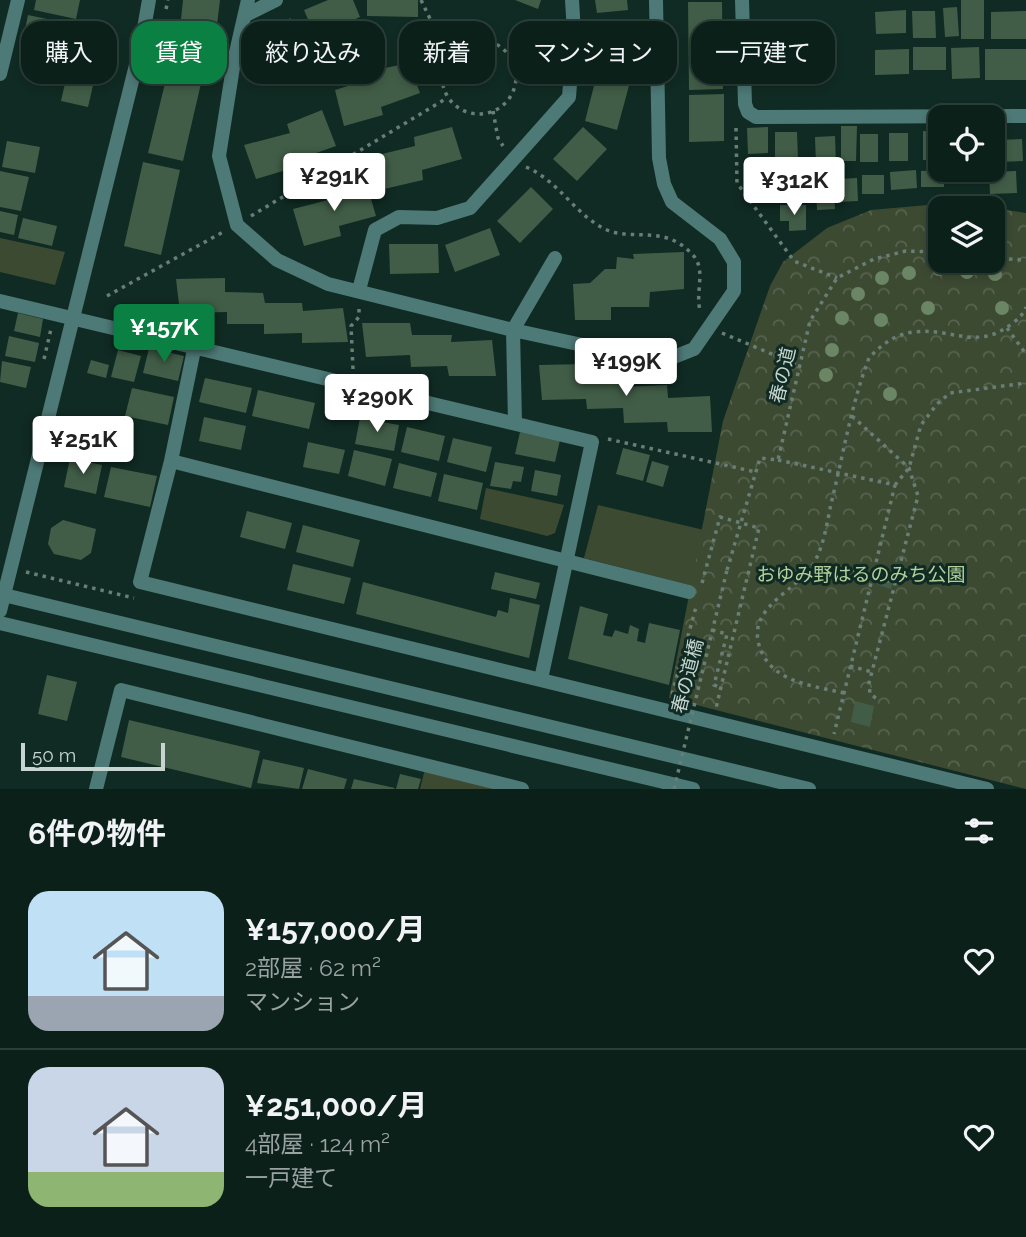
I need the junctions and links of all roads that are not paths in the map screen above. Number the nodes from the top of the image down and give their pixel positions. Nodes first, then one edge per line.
1 (19, 0) edge
2 (149, 0) edge
3 (276, 0) edge
4 (572, 0) edge
5 (656, 0) edge
6 (742, 0) edge
7 (247, 7) edge
8 (145, 21) edge
9 (6, 28) edge
10 (227, 60) edge
11 (234, 61) junction
12 (0, 74) edge
13 (131, 84) edge
14 (1026, 116) edge
15 (555, 258) dead end
16 (359, 290) junction
17 (0, 301) edge
18 (73, 320) junction
19 (513, 330) junction
20 (195, 345) junction
21 (515, 423) junction
22 (171, 461) junction
23 (566, 563) junction
24 (689, 592) dead end
25 (2, 594) edge
26 (0, 611) edge
27 (0, 623) edge
28 (541, 679) junction
29 (96, 789) edge
30 (522, 789) edge
31 (693, 789) edge
32 (809, 789) edge
33 (987, 789) edge

1 - 9 street
2 - 8 street
3 - 7 street
4 - 16 street
5 - 19 street
6 - 14 street
7 - 11 street
9 - 12 street
10 - 11 street
11 - 16 street
13 - 18 street
15 - 19 street
16 - 19 street
17 - 18 street
18 - 20 street
18 - 25 street
19 - 21 street
20 - 21 street
20 - 22 street
21 - 23 street
22 - 23 street
22 - 28 street
23 - 24 street
23 - 28 street
25 - 26 street
25 - 32 street
27 - 31 street
28 - 33 street
29 - 30 street

